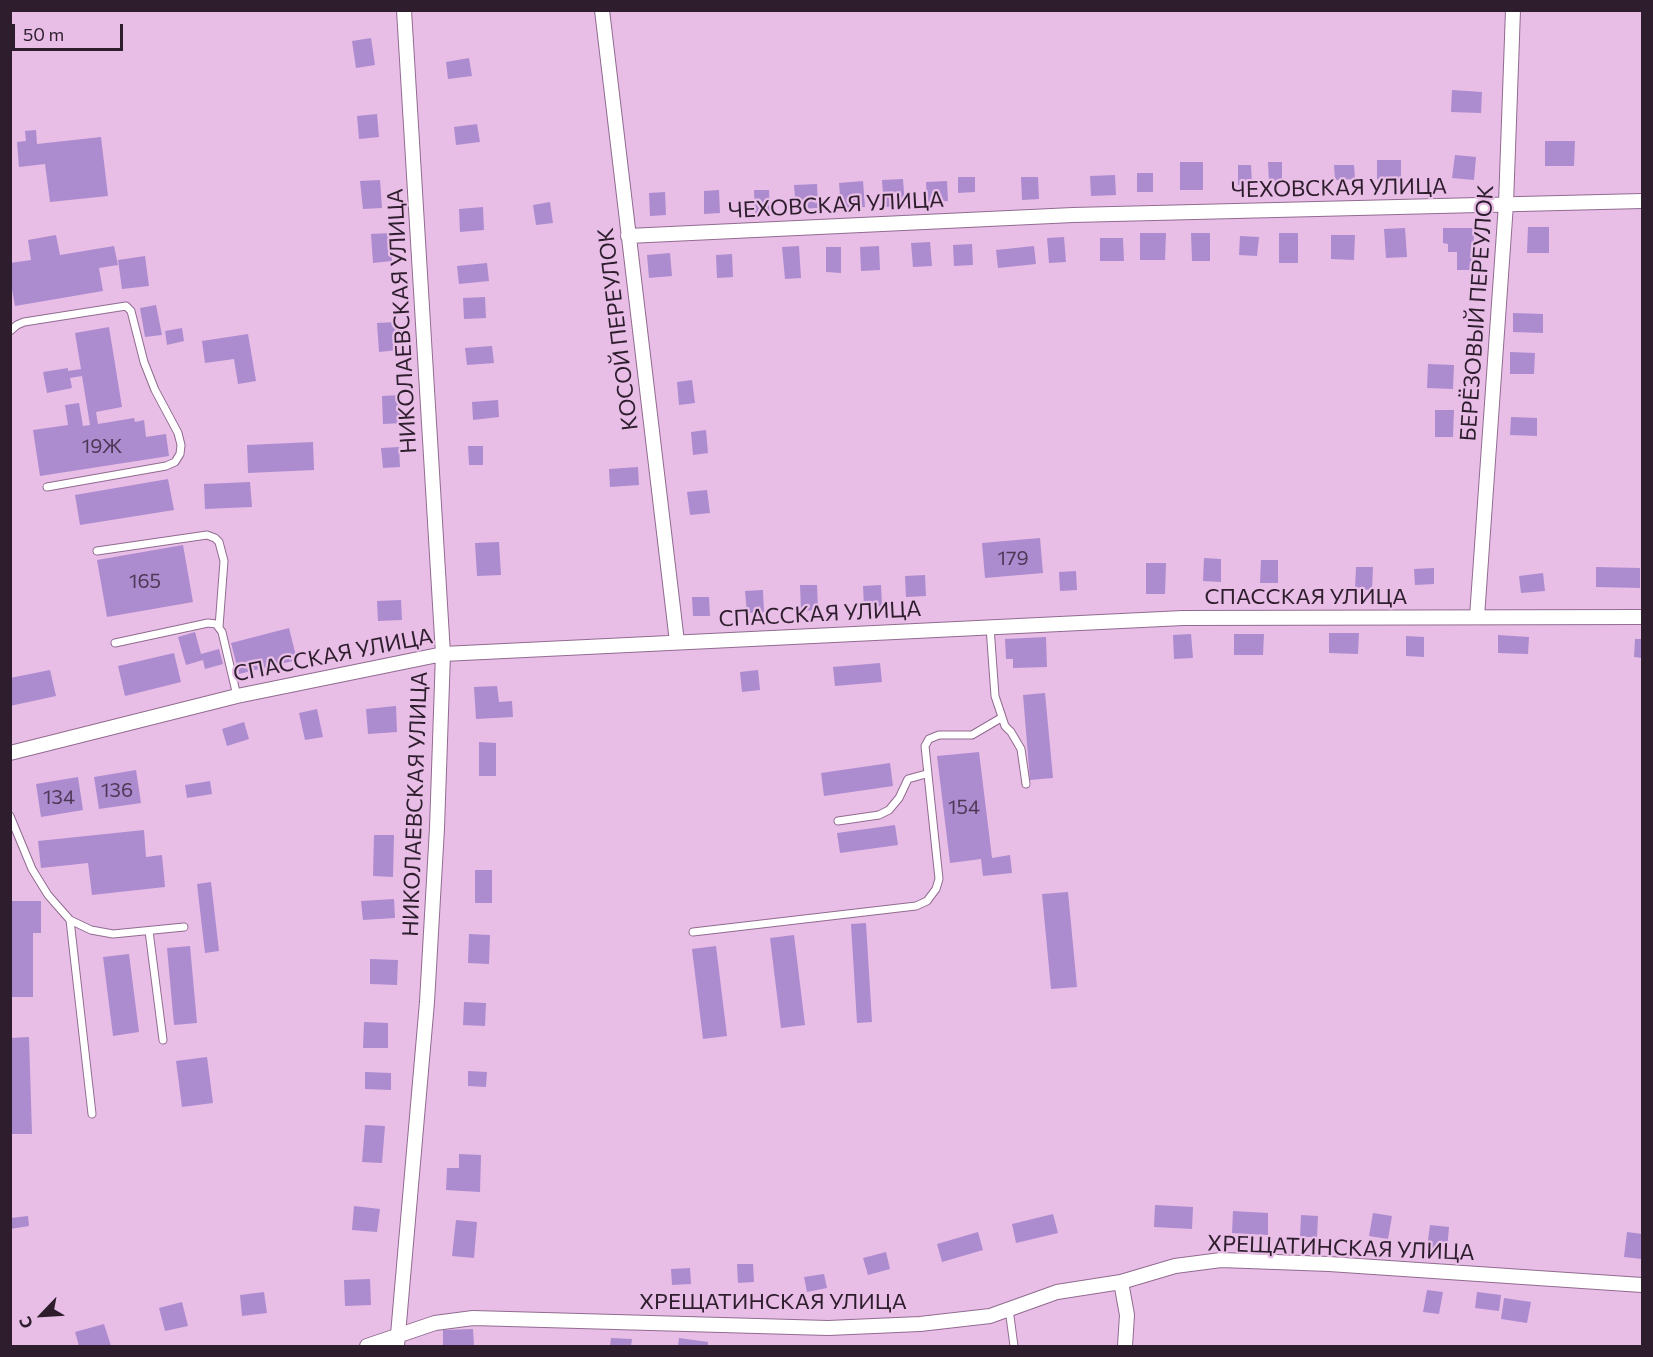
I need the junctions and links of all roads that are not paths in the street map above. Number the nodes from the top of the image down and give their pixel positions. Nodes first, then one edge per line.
1 (404, 10) edge
2 (602, 10) edge
3 (1513, 10) edge
4 (1642, 201) edge
5 (1506, 204) junction
6 (628, 236) junction
7 (10, 331) edge
8 (47, 486) dead end
9 (97, 552) dead end
10 (1477, 617) junction
11 (1642, 617) edge
12 (219, 627) junction
13 (990, 627) junction
14 (677, 642) junction
15 (116, 643) dead end
16 (442, 654) junction
17 (237, 696) junction
18 (1001, 718) junction
19 (10, 753) edge
20 (926, 774) junction
21 (1026, 784) dead end
22 (10, 816) edge
23 (838, 821) dead end
24 (70, 920) junction
25 (184, 927) dead end
26 (149, 931) junction
27 (693, 932) dead end
28 (163, 1040) dead end
29 (92, 1114) dead end
30 (1121, 1282) junction
31 (1642, 1285) edge
32 (1009, 1310) junction
33 (398, 1341) edge
34 (367, 1347) edge
35 (1014, 1347) edge
36 (1125, 1347) edge

1 - 16 street, НИКОЛАЕВСКАЯ УЛИЦА
2 - 6 street, КОСОЙ ПЕРЕУЛОК
3 - 5 street, БЕРЁЗОВЫЙ ПЕРЕУЛОК
4 - 5 street, ЧЕХОВСКАЯ УЛИЦА
5 - 6 street, ЧЕХОВСКАЯ УЛИЦА
5 - 10 street, БЕРЁЗОВЫЙ ПЕРЕУЛОК
6 - 14 street, КОСОЙ ПЕРЕУЛОК
7 - 8 lane
9 - 12 lane
10 - 11 street, СПАССКАЯ УЛИЦА
10 - 13 street, СПАССКАЯ УЛИЦА
12 - 15 lane
12 - 17 lane
13 - 14 street, СПАССКАЯ УЛИЦА
13 - 18 lane
14 - 16 street, СПАССКАЯ УЛИЦА
16 - 17 street, СПАССКАЯ УЛИЦА
16 - 33 street, НИКОЛАЕВСКАЯ УЛИЦА
17 - 19 street, СПАССКАЯ УЛИЦА
18 - 20 lane
18 - 21 lane
20 - 23 lane
20 - 27 lane
22 - 24 lane
24 - 26 lane
24 - 29 lane
25 - 26 lane
26 - 28 lane
30 - 31 street, ХРЕЩАТИНСКАЯ УЛИЦА
30 - 32 street, ХРЕЩАТИНСКАЯ УЛИЦА
30 - 36 street
32 - 33 street, ХРЕЩАТИНСКАЯ УЛИЦА
32 - 35 lane
33 - 34 street, ХРЕЩАТИНСКАЯ УЛИЦА

